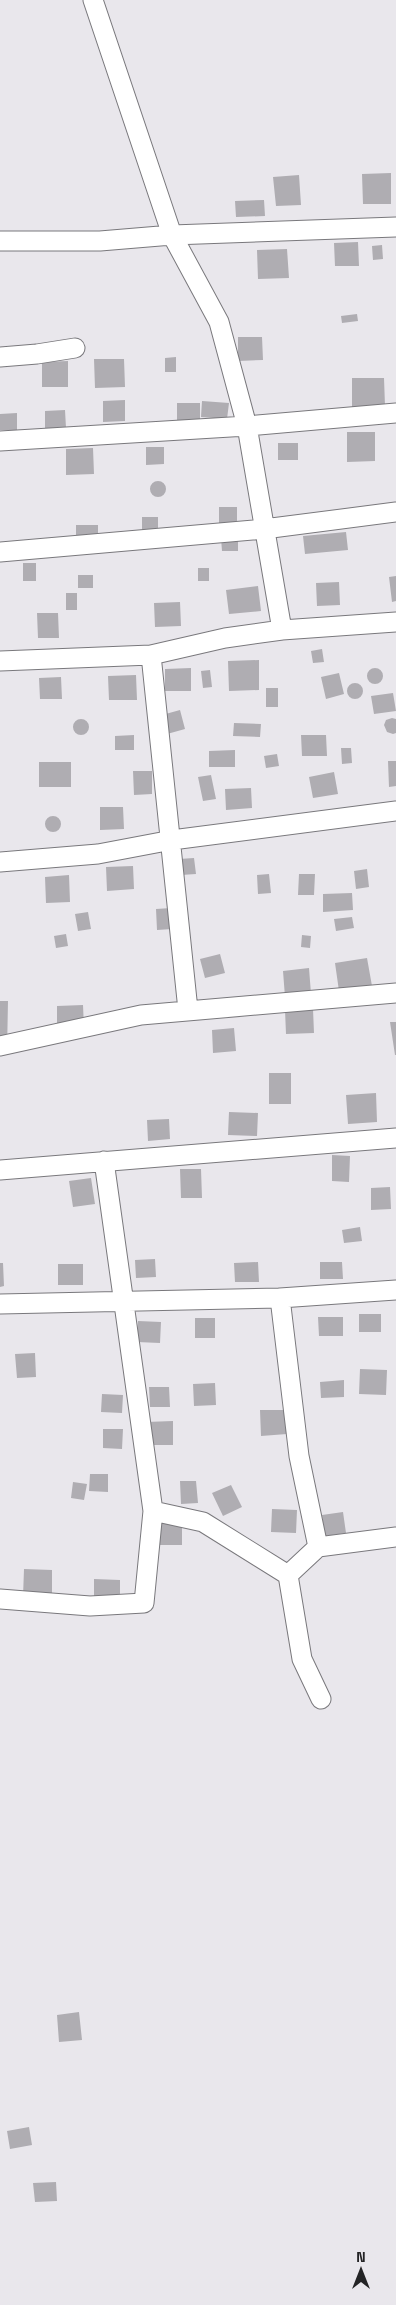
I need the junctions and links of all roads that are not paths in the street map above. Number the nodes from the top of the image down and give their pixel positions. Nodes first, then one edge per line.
1 (93, 0) edge
2 (396, 227) edge
3 (172, 234) junction
4 (0, 241) edge
5 (75, 348) dead end
6 (0, 357) edge
7 (396, 413) edge
8 (247, 426) junction
9 (0, 441) edge
10 (396, 512) edge
11 (264, 529) junction
12 (0, 552) edge
13 (396, 622) edge
14 (282, 630) junction
15 (151, 655) junction
16 (0, 661) edge
17 (396, 811) edge
18 (172, 840) junction
19 (0, 862) edge
20 (396, 993) edge
21 (188, 1010) junction
22 (0, 1046) edge
23 (396, 1138) edge
24 (104, 1160) junction
25 (0, 1170) edge
26 (396, 1290) edge
27 (280, 1298) junction
28 (123, 1301) junction
29 (0, 1304) edge
30 (153, 1511) junction
31 (396, 1537) edge
32 (318, 1547) junction
33 (288, 1575) junction
34 (0, 1599) edge
35 (321, 1699) dead end

1 - 3 street
2 - 3 street
3 - 4 street
3 - 8 street
5 - 6 street
7 - 8 street
8 - 9 street
8 - 11 street
10 - 11 street
11 - 12 street
11 - 14 street
13 - 14 street
14 - 15 street
15 - 16 street
15 - 18 street
17 - 18 street
18 - 19 street
18 - 21 street
20 - 21 street
21 - 22 street
23 - 24 street
24 - 25 street
24 - 28 street
26 - 27 street
27 - 28 street
27 - 32 street
28 - 29 street
28 - 30 street
30 - 33 street
30 - 34 street
31 - 32 street
32 - 33 street
33 - 35 street

